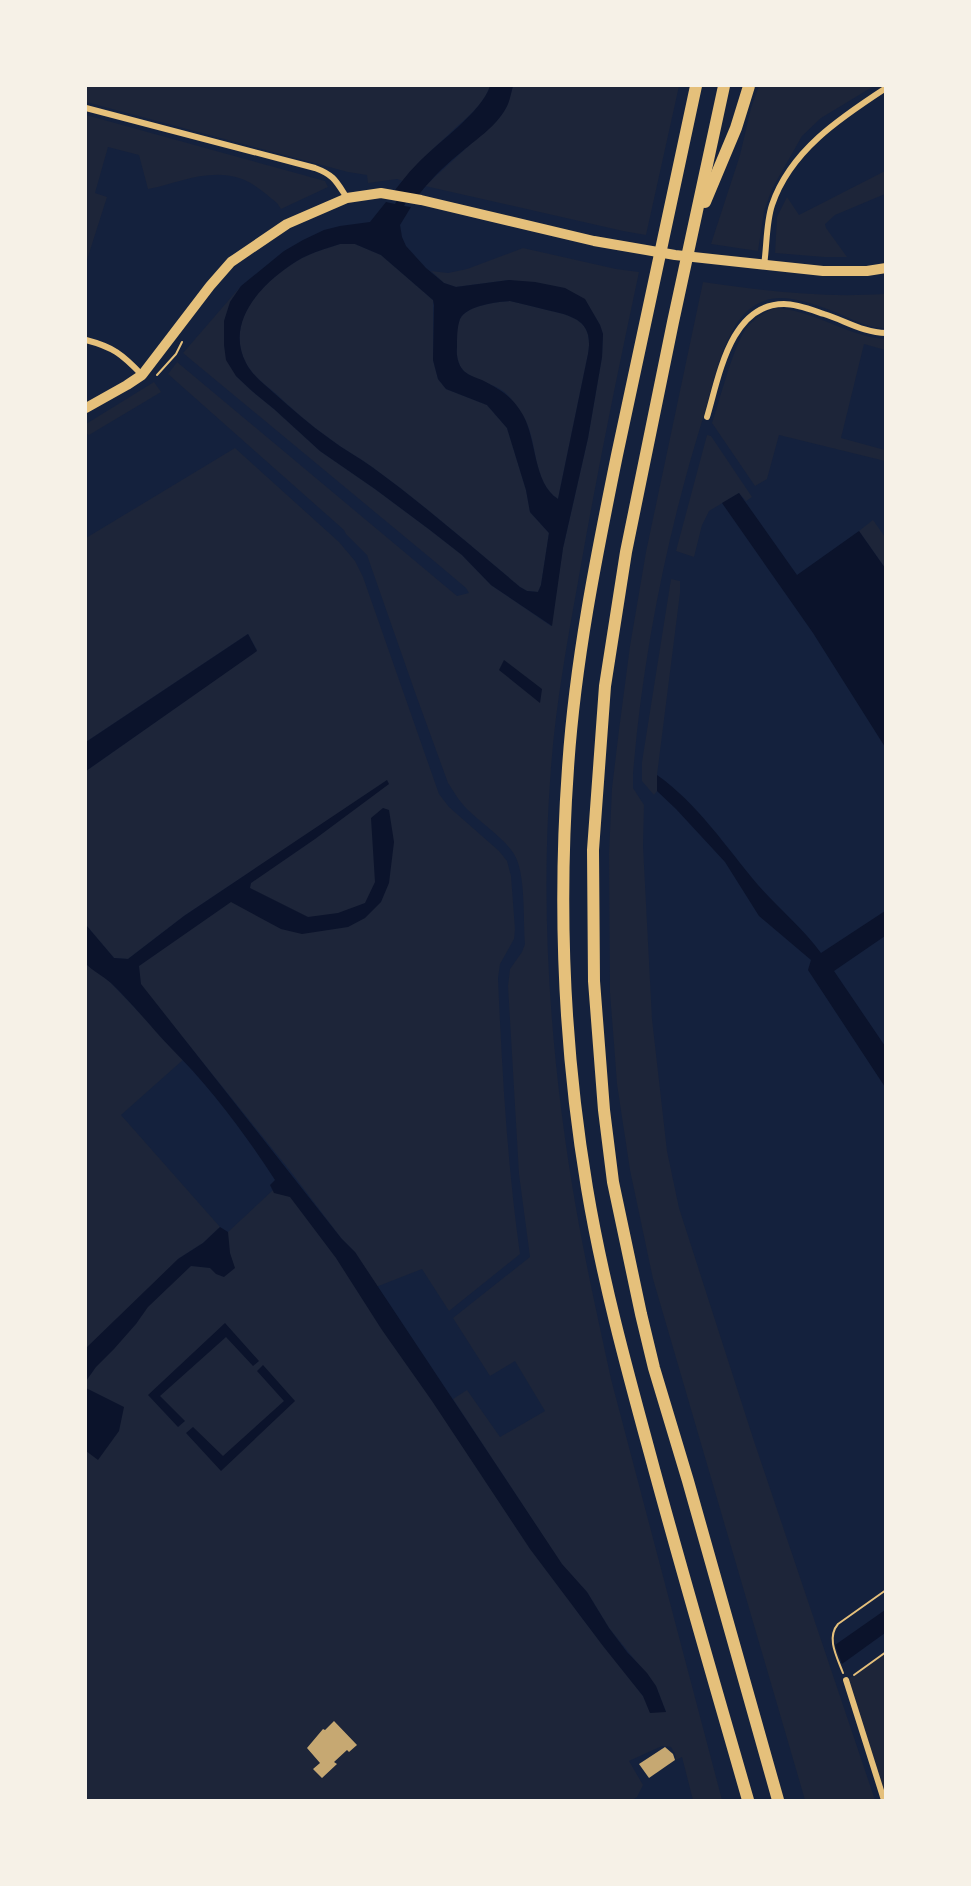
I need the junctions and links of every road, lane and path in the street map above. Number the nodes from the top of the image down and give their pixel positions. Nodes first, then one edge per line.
1 (696, 86) edge
2 (724, 86) edge
3 (749, 86) edge
4 (885, 88) edge
5 (86, 108) edge
6 (347, 198) junction
7 (692, 232) junction
8 (764, 266) junction
9 (885, 268) edge
10 (885, 333) edge
11 (184, 339) dead end
12 (86, 340) edge
13 (142, 375) junction
14 (153, 379) dead end
15 (86, 408) edge
16 (707, 417) dead end
17 (885, 1590) edge
18 (885, 1652) edge
19 (846, 1680) junction
20 (747, 1800) edge
21 (778, 1800) edge
22 (884, 1800) edge

1 - 20 highway
2 - 7 highway
3 - 7 highway
4 - 8 street
5 - 6 street
6 - 8 main road
6 - 13 main road
7 - 21 highway
8 - 9 main road
10 - 16 street
11 - 14 path
12 - 13 street
13 - 15 main road
17 - 19 path
18 - 19 path
19 - 22 street

